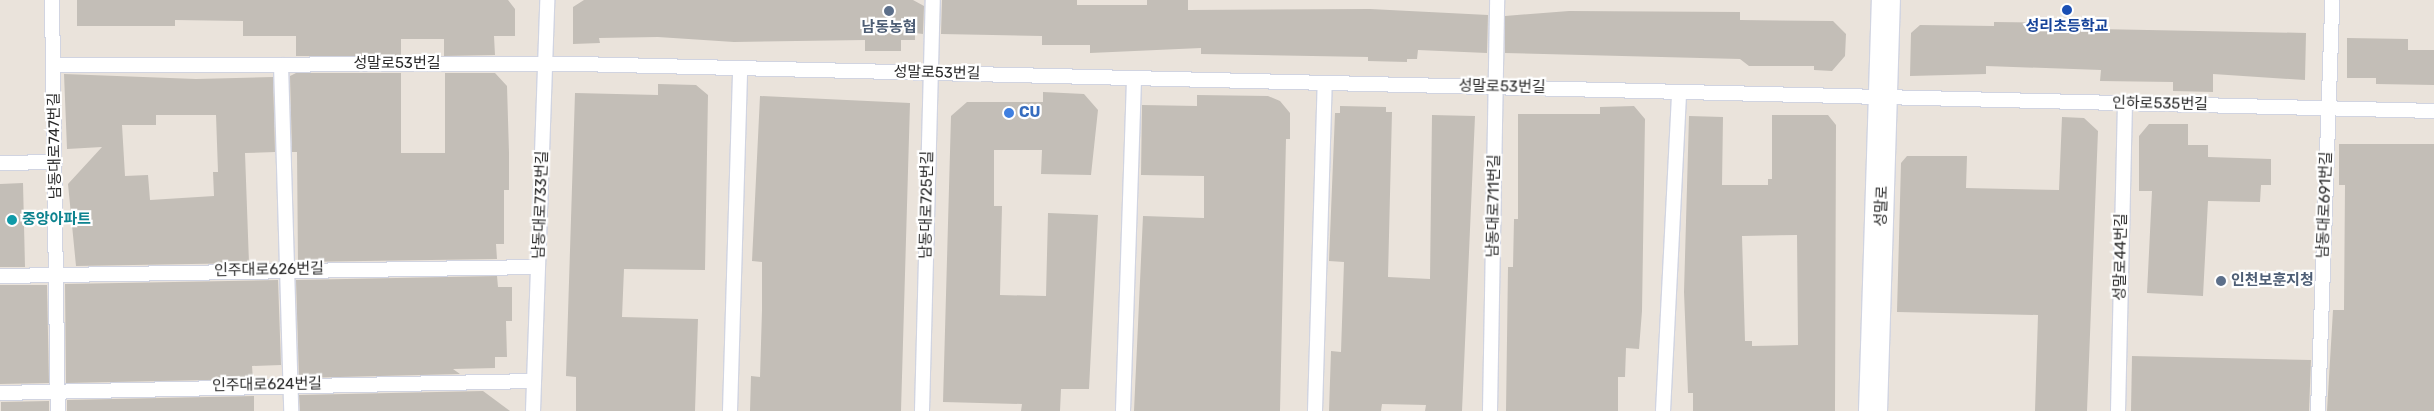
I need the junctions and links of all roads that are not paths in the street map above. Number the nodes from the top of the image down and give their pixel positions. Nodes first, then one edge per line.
1 (52, 0) edge
2 (547, 0) edge
3 (932, 0) edge
4 (1497, 0) edge
5 (1886, 0) edge
6 (2332, 0) edge
7 (547, 64) junction
8 (53, 65) junction
9 (281, 65) junction
10 (740, 68) junction
11 (931, 73) junction
12 (1134, 78) junction
13 (1325, 83) junction
14 (1497, 87) junction
15 (1679, 92) junction
16 (1886, 97) junction
17 (2125, 103) junction
18 (2328, 109) junction
19 (2434, 111) edge
20 (55, 162) junction
21 (0, 163) edge
22 (538, 268) junction
23 (287, 269) junction
24 (56, 275) junction
25 (0, 276) edge
26 (534, 381) junction
27 (290, 384) junction
28 (58, 391) junction
29 (0, 393) edge
30 (58, 411) edge
31 (291, 411) edge
32 (534, 411) edge
33 (730, 411) edge
34 (922, 411) edge
35 (1123, 411) edge
36 (1315, 411) edge
37 (1490, 411) edge
38 (1663, 411) edge
39 (1874, 411) edge
40 (2118, 411) edge
41 (2318, 411) edge

1 - 8 lane, 남동대로747번길
2 - 7 lane, 남동대로733번길
3 - 11 lane, 남동대로725번길
4 - 14 lane, 남동대로711번길
5 - 16 street, 성말로
6 - 18 lane, 남동대로691번길
7 - 9 lane, 성말로53번길
7 - 10 lane, 성말로53번길
7 - 22 lane, 남동대로733번길
8 - 9 lane, 성말로53번길
8 - 20 lane, 남동대로747번길
9 - 23 lane
10 - 11 lane, 성말로53번길
10 - 33 lane
11 - 12 lane, 성말로53번길
11 - 34 lane, 남동대로725번길
12 - 13 lane, 성말로53번길
12 - 35 lane
13 - 14 lane, 성말로53번길
13 - 36 lane
14 - 15 lane, 성말로53번길
14 - 37 lane, 남동대로711번길
15 - 16 lane, 성말로53번길
15 - 38 lane
16 - 17 lane, 인하로535번길
16 - 39 street, 성말로
17 - 18 lane, 인하로535번길
17 - 40 lane, 성말로44번길
18 - 19 lane, 인하로535번길
18 - 41 lane, 남동대로691번길
20 - 21 lane
20 - 24 lane, 남동대로747번길
22 - 23 lane, 인주대로626번길
22 - 26 lane, 남동대로733번길
23 - 24 lane, 인주대로626번길
23 - 27 lane
24 - 25 lane, 인주대로626번길
24 - 28 lane, 남동대로747번길
26 - 27 lane, 인주대로624번길
26 - 32 lane, 남동대로733번길
27 - 28 lane, 인주대로624번길
27 - 31 lane
28 - 29 lane, 인주대로624번길
28 - 30 lane, 남동대로747번길

